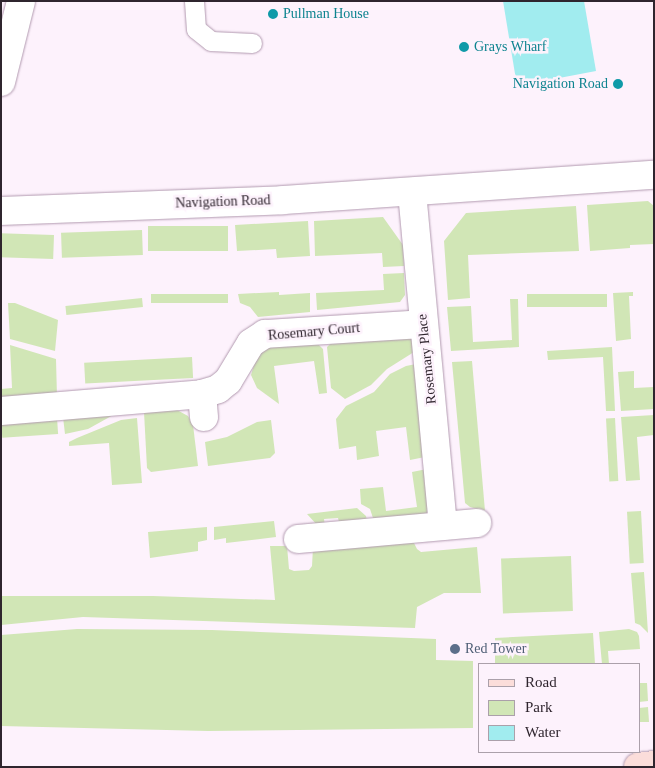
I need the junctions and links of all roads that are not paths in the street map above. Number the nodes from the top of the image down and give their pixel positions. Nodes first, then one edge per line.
1 (21, 1) edge
2 (194, 1) edge
3 (252, 43) dead end
4 (1, 82) edge
5 (645, 175) edge
6 (424, 191) junction
7 (1, 211) edge
8 (424, 324) junction
9 (1, 411) edge
10 (477, 523) dead end
11 (443, 526) junction
12 (298, 540) dead end
13 (654, 765) edge
14 (638, 767) edge

1 - 4 street
2 - 3 lane
5 - 6 street, Navigation Road
6 - 7 street, Navigation Road
6 - 8 street, Rosemary Place
8 - 9 street, Rosemary Court
8 - 11 street, Rosemary Place
10 - 11 street
11 - 12 street
13 - 14 main road

